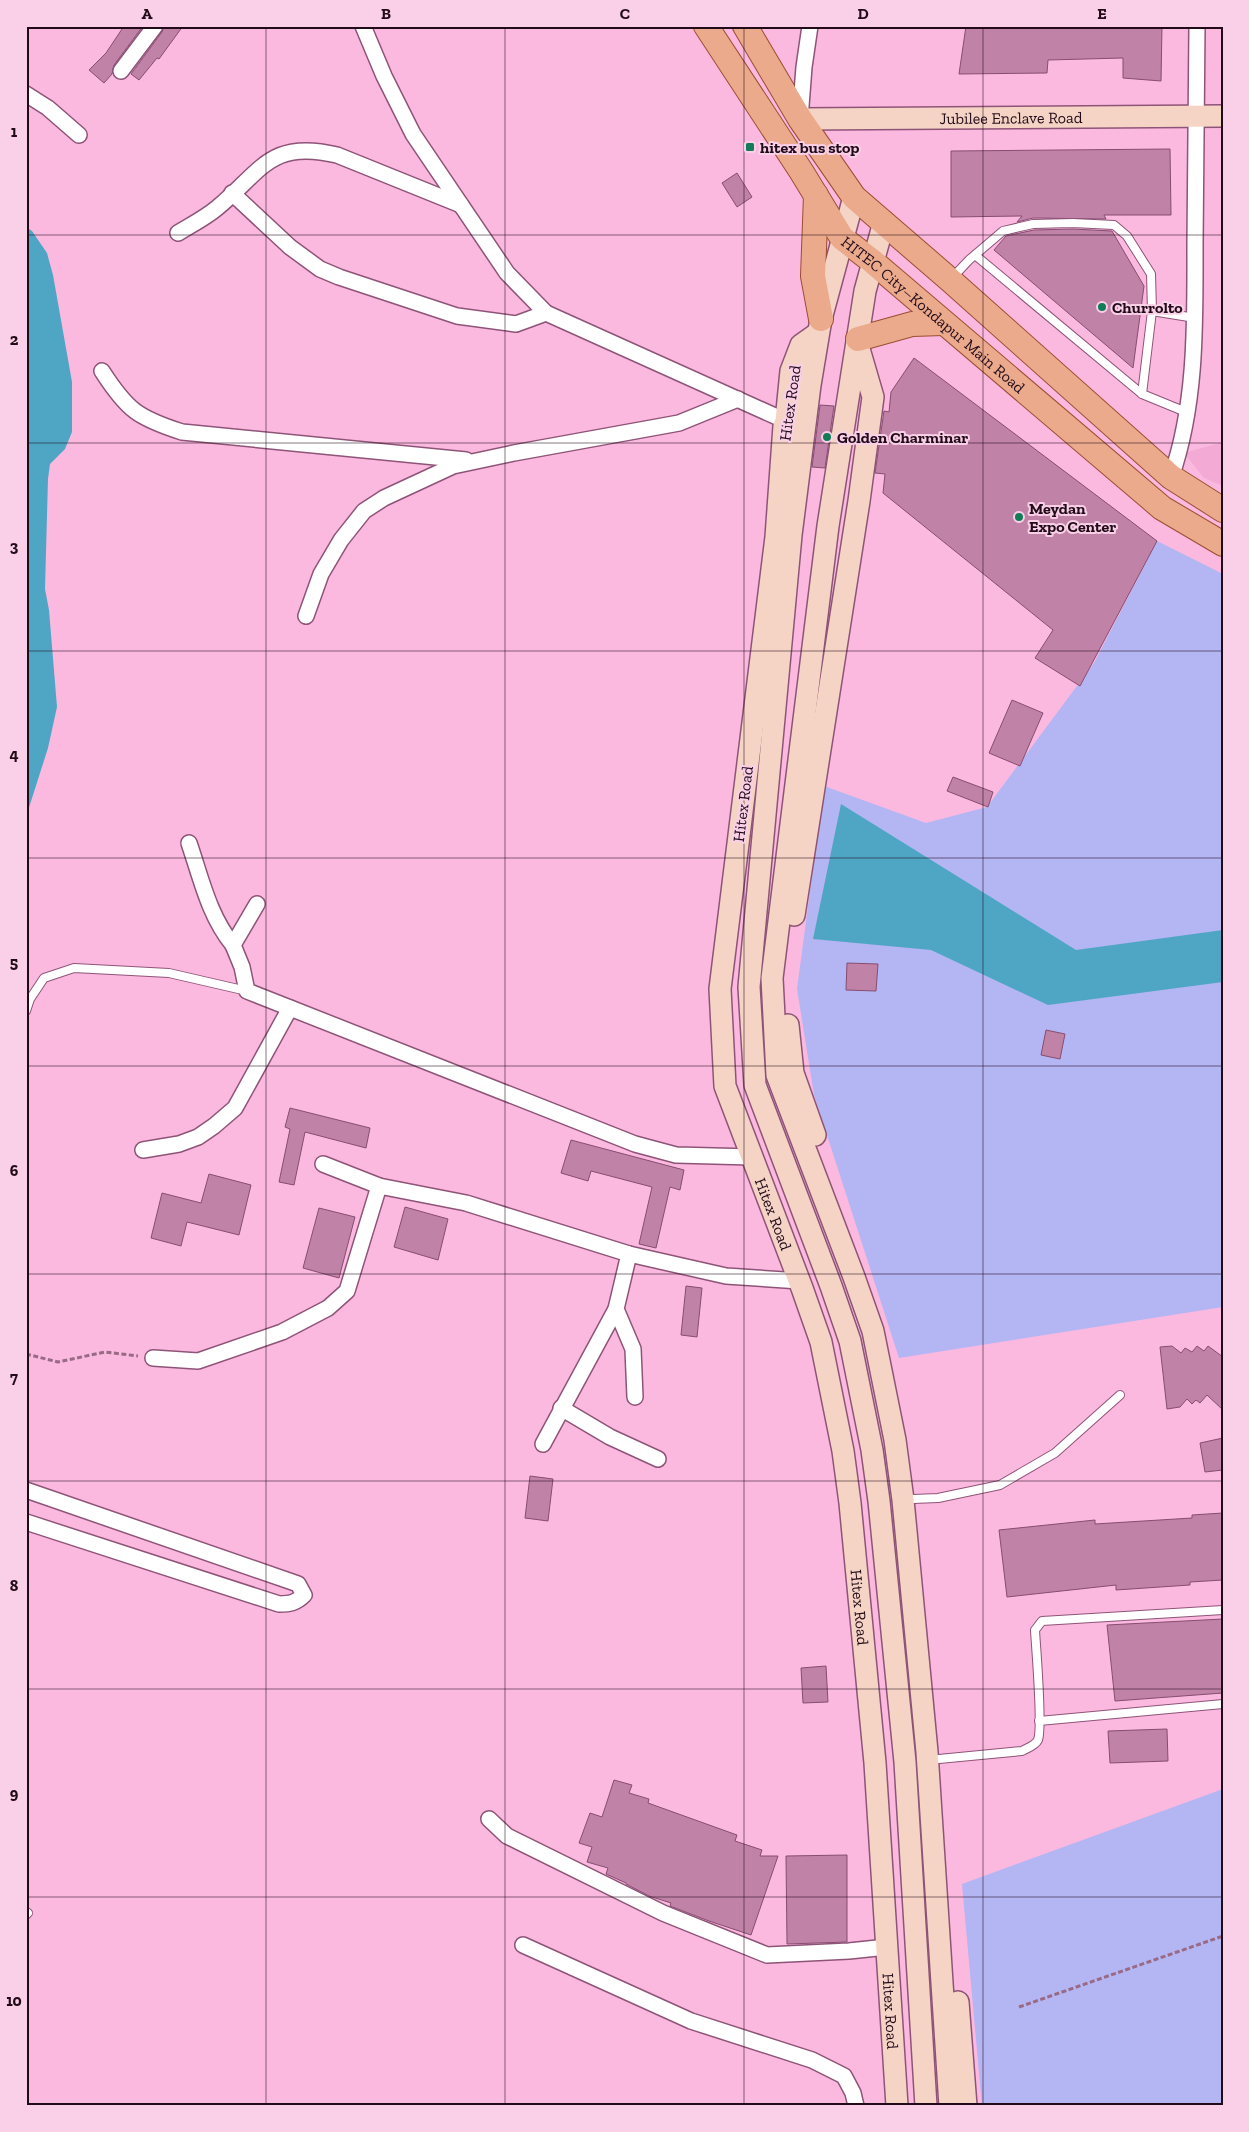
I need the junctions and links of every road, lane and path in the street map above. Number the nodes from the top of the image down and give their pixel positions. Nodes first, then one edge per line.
1 (155, 26) edge
2 (363, 26) edge
3 (706, 26) edge
4 (745, 26) edge
5 (810, 26) edge
6 (1197, 26) edge
7 (121, 72) dead end
8 (26, 94) edge
9 (1196, 116) junction
10 (1223, 116) edge
11 (800, 119) junction
12 (79, 135) dead end
13 (232, 193) junction
14 (816, 195) junction
15 (854, 197) junction
16 (461, 205) junction
17 (884, 222) junction
18 (178, 233) dead end
19 (842, 238) junction
20 (975, 255) junction
21 (872, 261) junction
22 (950, 280) junction
23 (1152, 311) junction
24 (546, 313) junction
25 (1195, 318) junction
26 (943, 323) junction
27 (819, 326) junction
28 (858, 342) junction
29 (102, 370) dead end
30 (1142, 394) junction
31 (738, 399) junction
32 (1087, 403) junction
33 (1186, 412) junction
34 (786, 421) junction
35 (1067, 428) junction
36 (472, 461) junction
37 (1171, 477) junction
38 (1223, 510) edge
39 (1223, 544) edge
40 (306, 616) dead end
41 (189, 842) dead end
42 (256, 904) dead end
43 (233, 945) junction
44 (247, 991) junction
45 (290, 1008) junction
46 (26, 1010) edge
47 (143, 1150) dead end
48 (752, 1157) junction
49 (323, 1164) dead end
50 (379, 1186) junction
51 (629, 1254) junction
52 (800, 1281) junction
53 (616, 1309) junction
54 (26, 1354) edge
55 (152, 1358) joint
56 (1120, 1395) dead end
57 (636, 1397) dead end
58 (561, 1408) junction
59 (543, 1444) dead end
60 (658, 1459) dead end
61 (26, 1490) edge
62 (913, 1499) junction
63 (26, 1522) edge
64 (1223, 1610) edge
65 (1223, 1704) edge
66 (1040, 1721) junction
67 (939, 1759) junction
68 (490, 1818) dead end
69 (1223, 1936) edge
70 (523, 1945) dead end
71 (887, 1947) junction
72 (1019, 2007) dead end
73 (856, 2106) edge
74 (897, 2106) edge
75 (926, 2106) edge
76 (950, 2106) edge
77 (966, 2106) edge

1 - 7 street
2 - 16 street
3 - 14 main road, HITEC City–Kondapur Main Road
4 - 11 main road
5 - 11 street
6 - 9 street
8 - 12 street
9 - 10 street, Jubilee Enclave Road
9 - 11 street, Jubilee Enclave Road
9 - 25 street
11 - 15 main road
13 - 16 street
13 - 18 street
13 - 24 street
14 - 19 main road, HITEC City–Kondapur Main Road
14 - 27 main road
15 - 17 main road
15 - 19 street, Hitex Road
16 - 24 street
17 - 21 street
17 - 22 main road
19 - 21 main road, HITEC City–Kondapur Main Road
19 - 27 street, Hitex Road
20 - 22 lane
20 - 23 lane
20 - 30 lane
21 - 26 main road, HITEC City–Kondapur Main Road
21 - 28 street
22 - 32 main road
23 - 25 lane
23 - 30 lane
24 - 31 street
25 - 33 street
26 - 28 main road
26 - 35 main road, HITEC City–Kondapur Main Road
27 - 34 street, Hitex Road
27 - 75 street, Hitex Road
28 - 62 street
28 - 76 street
29 - 36 street
30 - 33 lane
31 - 34 street
31 - 36 street
32 - 35 main road
32 - 37 main road
33 - 37 street
34 - 48 street, Hitex Road
35 - 39 main road, HITEC City–Kondapur Main Road
36 - 40 street
37 - 38 main road
41 - 43 street
42 - 43 street
43 - 44 street
44 - 45 street
44 - 46 lane
45 - 47 street
45 - 48 street
48 - 52 street, Hitex Road
49 - 50 street
50 - 51 street
50 - 55 street
51 - 52 street
51 - 53 street
52 - 71 street, Hitex Road
53 - 57 street
53 - 58 street
54 - 55 path
56 - 62 lane
58 - 59 street
58 - 60 street
61 - 63 street
62 - 67 street
64 - 66 lane
65 - 66 lane
66 - 67 lane
67 - 77 street
68 - 71 street
69 - 72 path
70 - 73 street
71 - 74 street, Hitex Road

